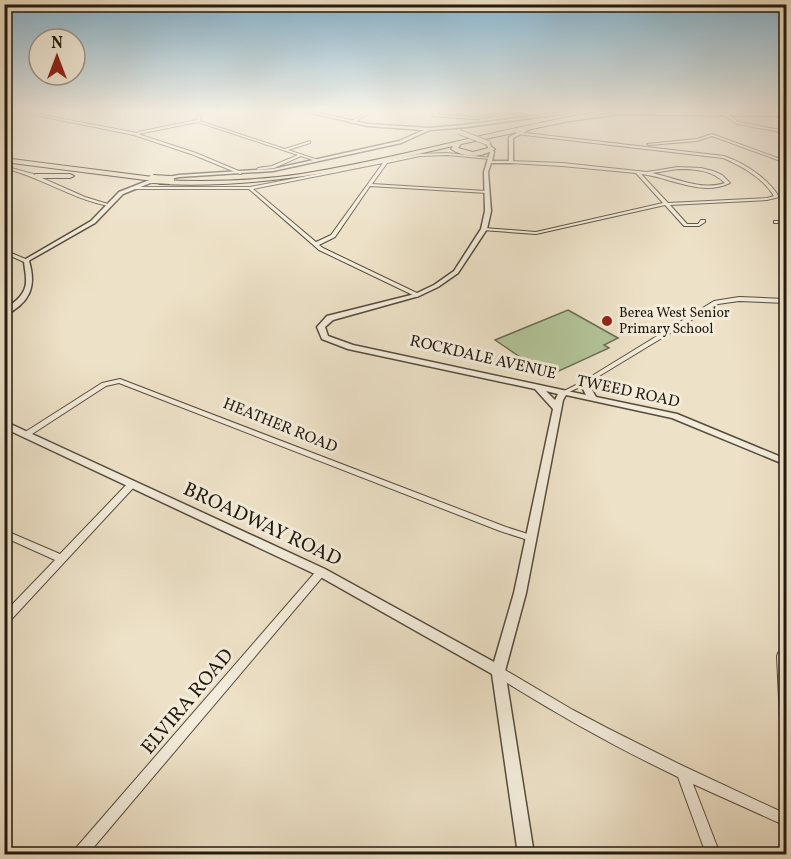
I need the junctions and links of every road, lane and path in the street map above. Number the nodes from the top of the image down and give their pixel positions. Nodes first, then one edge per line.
1 (181, 151) edge
2 (290, 151) edge
3 (359, 151) edge
4 (382, 151) edge
5 (399, 151) edge
6 (416, 151) edge
7 (431, 151) edge
8 (460, 151) edge
9 (486, 151) edge
10 (511, 151) edge
11 (673, 151) edge
12 (755, 151) edge
13 (490, 154) junction
14 (301, 155) junction
15 (409, 157) junction
16 (316, 160) junction
17 (4, 162) edge
18 (511, 162) junction
19 (786, 162) edge
20 (385, 163) junction
21 (258, 169) dead end
22 (238, 172) junction
23 (638, 173) junction
24 (647, 173) junction
25 (331, 174) junction
26 (111, 177) junction
27 (42, 178) junction
28 (153, 181) junction
29 (181, 181) junction
30 (225, 183) junction
31 (369, 185) junction
32 (132, 188) junction
33 (250, 188) junction
34 (486, 192) junction
35 (665, 204) junction
36 (109, 205) junction
37 (703, 221) dead end
38 (776, 222) dead end
39 (786, 222) edge
40 (484, 229) junction
41 (316, 244) junction
42 (4, 251) edge
43 (26, 261) junction
44 (417, 295) junction
45 (786, 301) edge
46 (4, 314) edge
47 (584, 383) junction
48 (536, 387) junction
49 (563, 393) junction
50 (593, 399) junction
51 (558, 409) junction
52 (4, 424) edge
53 (26, 434) junction
54 (786, 462) edge
55 (132, 484) junction
56 (4, 533) edge
57 (531, 538) junction
58 (61, 560) junction
59 (321, 572) junction
60 (4, 620) edge
61 (782, 656) dead end
62 (498, 671) junction
63 (786, 719) edge
64 (683, 773) junction
65 (786, 820) edge
66 (80, 855) edge
67 (526, 855) edge
68 (713, 855) edge

1 - 22 street
2 - 14 street
3 - 16 street
4 - 29 highway
5 - 29 highway
6 - 30 highway
7 - 15 highway
8 - 13 highway
9 - 13 street, bridge
10 - 18 street
11 - 35 street
12 - 19 street
13 - 15 street
13 - 18 street
13 - 34 street, ROCKDALE AVENUE
14 - 16 street
14 - 21 street
15 - 20 street
16 - 22 street
17 - 26 highway
17 - 27 street
17 - 28 highway
18 - 23 street
20 - 25 street
20 - 31 street
22 - 32 street
23 - 24 street
23 - 35 street
24 - 24 street
25 - 30 highway
25 - 33 street
26 - 27 highway
26 - 28 highway
27 - 36 street
28 - 29 highway, bridge
28 - 30 highway
31 - 34 street
31 - 41 street
32 - 33 street
32 - 36 street
33 - 41 street
34 - 40 street, ROCKDALE AVENUE
35 - 37 street
35 - 40 street
36 - 43 street
38 - 39 street
40 - 44 street, ROCKDALE AVENUE
41 - 44 street
42 - 43 street
43 - 46 street
44 - 48 street, ROCKDALE AVENUE
45 - 47 street
47 - 49 street
47 - 50 street
48 - 49 street, ROCKDALE AVENUE
48 - 51 street
49 - 50 street, TWEED ROAD
49 - 51 street, ROCKDALE AVENUE
50 - 54 street, TWEED ROAD
51 - 57 street, ROCKDALE AVENUE
52 - 53 street, BROADWAY ROAD
53 - 55 street, BROADWAY ROAD
53 - 57 street, HEATHER ROAD
55 - 58 street
55 - 59 street, BROADWAY ROAD
56 - 58 street
57 - 62 street, ROCKDALE AVENUE
58 - 60 street
59 - 62 street, BROADWAY ROAD
59 - 66 street, ELVIRA ROAD
61 - 63 street
62 - 64 street
62 - 67 street, ROCKDALE AVENUE
64 - 65 street
64 - 68 street

